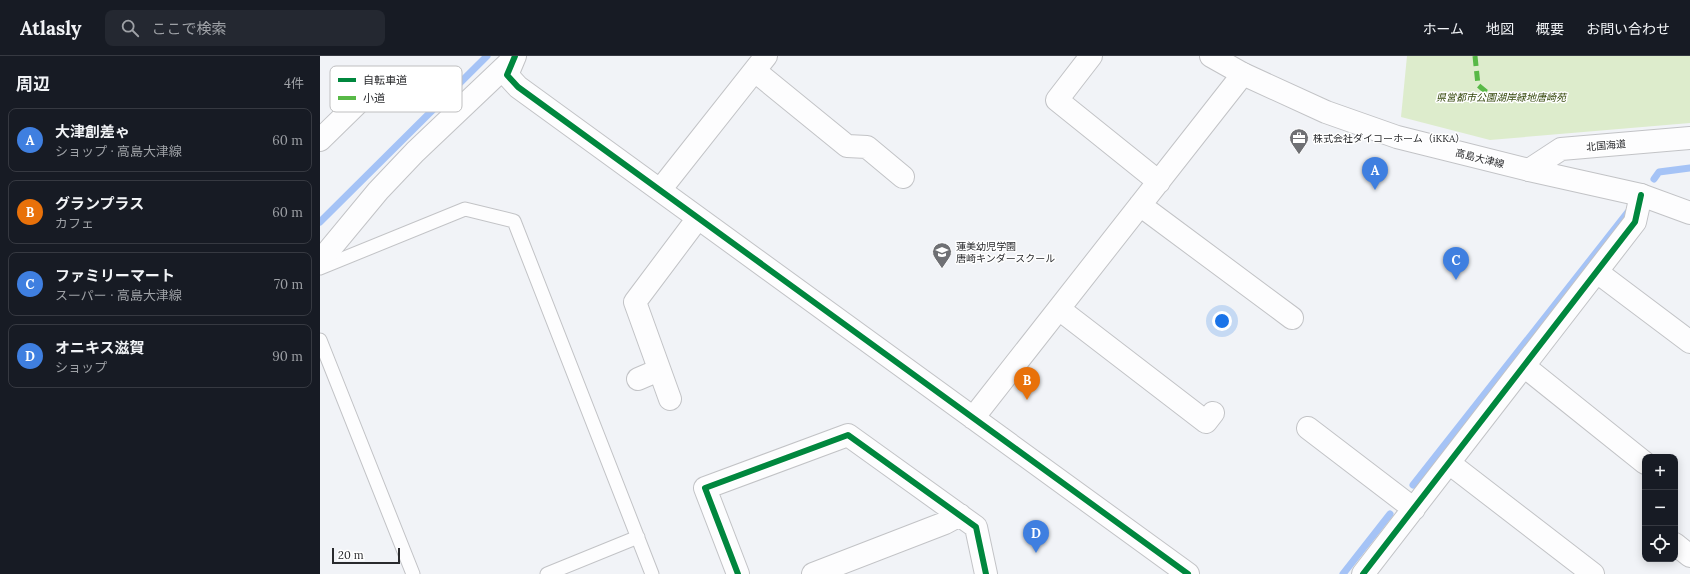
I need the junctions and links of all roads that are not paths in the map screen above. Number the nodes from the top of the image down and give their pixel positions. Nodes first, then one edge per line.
1 (1091, 56) edge
2 (1211, 56) edge
3 (514, 58) edge
4 (760, 64) edge
5 (1243, 74) junction
6 (462, 108) edge
7 (349, 112) edge
8 (457, 112) edge
9 (1690, 138) edge
10 (320, 140) edge
11 (1529, 170) junction
12 (903, 177) dead end
13 (1159, 182) junction
14 (660, 190) junction
15 (1641, 195) junction
16 (1140, 205) junction
17 (1690, 213) edge
18 (698, 218) junction
19 (320, 261) edge
20 (320, 268) edge
21 (1597, 272) junction
22 (1059, 310) junction
23 (1292, 318) dead end
24 (320, 341) edge
25 (1690, 342) edge
26 (1524, 366) junction
27 (659, 370) junction
28 (638, 379) dead end
29 (670, 399) dead end
30 (1213, 413) dead end
31 (973, 418) junction
32 (1308, 428) dead end
33 (1642, 461) edge
34 (1449, 463) junction
35 (1414, 509) junction
36 (960, 515) junction
37 (638, 537) junction
38 (1678, 546) edge
39 (1690, 556) edge
40 (413, 574) edge
41 (547, 574) edge
42 (652, 574) edge
43 (738, 574) edge
44 (813, 574) edge
45 (986, 574) edge
46 (1188, 574) edge
47 (1363, 574) edge
48 (1592, 574) edge

1 - 13 street
2 - 5 street, 高島大津線
3 - 6 street
3 - 14 street
4 - 12 street
4 - 14 street
5 - 11 street, 高島大津線
5 - 13 street
7 - 10 street
8 - 19 street
9 - 11 street, 北国海道
11 - 15 street, 高島大津線
13 - 16 street
14 - 18 street
15 - 17 street, 高島大津線
15 - 21 street
16 - 22 street
16 - 23 street
18 - 27 street
18 - 31 street
20 - 37 lane
21 - 25 street
21 - 26 street
22 - 30 street
22 - 31 street
24 - 40 lane
26 - 33 street
26 - 34 street
27 - 28 street
27 - 29 street
31 - 46 street
32 - 35 street
34 - 35 street
34 - 48 street
35 - 47 street
36 - 43 street
36 - 44 street
36 - 45 street
37 - 41 lane
37 - 42 lane
38 - 39 street

